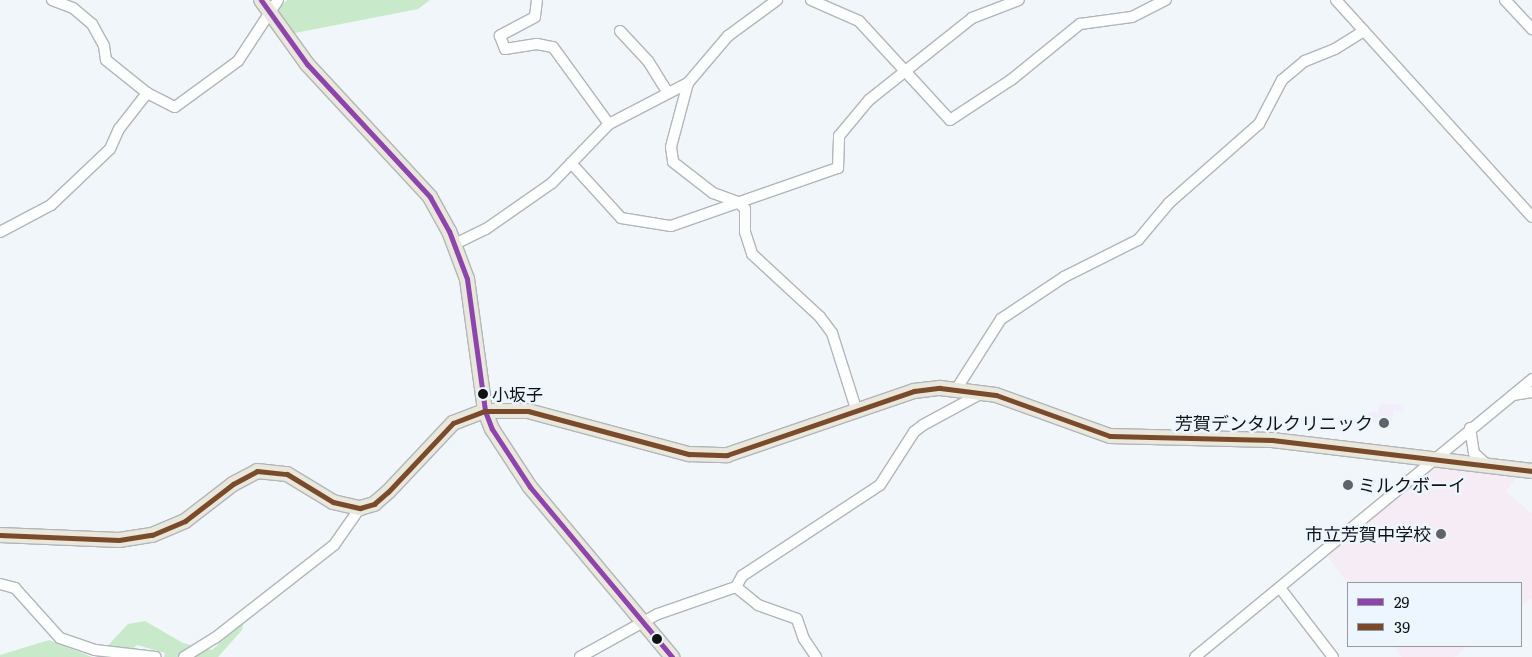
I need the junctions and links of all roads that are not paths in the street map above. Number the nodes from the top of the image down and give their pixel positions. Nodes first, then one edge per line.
1 (52, 0) edge
2 (261, 0) edge
3 (278, 0) edge
4 (537, 0) edge
5 (776, 0) edge
6 (812, 0) edge
7 (1020, 0) edge
8 (1166, 0) edge
9 (1336, 0) edge
10 (1505, 0) edge
11 (268, 12) junction
12 (1532, 29) edge
13 (1364, 31) junction
14 (620, 32) dead end
15 (904, 70) junction
16 (688, 83) junction
17 (147, 93) junction
18 (668, 93) junction
19 (609, 124) junction
20 (571, 163) junction
21 (738, 202) junction
22 (1532, 217) edge
23 (0, 232) edge
24 (455, 244) junction
25 (1532, 380) edge
26 (956, 388) junction
27 (983, 392) junction
28 (1532, 392) edge
29 (1512, 395) junction
30 (485, 411) junction
31 (857, 412) junction
32 (1470, 428) junction
33 (1434, 460) junction
34 (1488, 466) junction
35 (1532, 471) edge
36 (360, 508) junction
37 (0, 535) edge
38 (0, 584) edge
39 (736, 587) junction
40 (1280, 588) junction
41 (642, 622) junction
42 (156, 657) edge
43 (184, 657) edge
44 (580, 657) edge
45 (672, 657) edge
46 (816, 657) edge
47 (1195, 657) edge
48 (1333, 657) edge

1 - 17 street
2 - 11 main road
3 - 11 street
4 - 19 street
5 - 16 street
6 - 15 street
7 - 15 street
8 - 15 street
9 - 13 street
10 - 12 street
11 - 17 street
11 - 24 main road
13 - 22 street
13 - 26 street
14 - 18 street
15 - 21 street
16 - 18 street
16 - 21 street
17 - 23 street
18 - 19 street
19 - 20 street
20 - 21 street
20 - 24 street
21 - 31 street
24 - 30 main road
25 - 29 street
26 - 27 main road
26 - 31 main road
27 - 33 main road
27 - 39 street
28 - 29 street
29 - 32 street
30 - 31 main road
30 - 36 main road
30 - 41 main road
32 - 33 street
32 - 34 street
33 - 34 main road
33 - 40 street
34 - 35 main road
36 - 37 main road
36 - 43 street
38 - 42 street
39 - 41 street
39 - 46 street
40 - 47 street
40 - 48 street
41 - 44 street
41 - 45 main road

